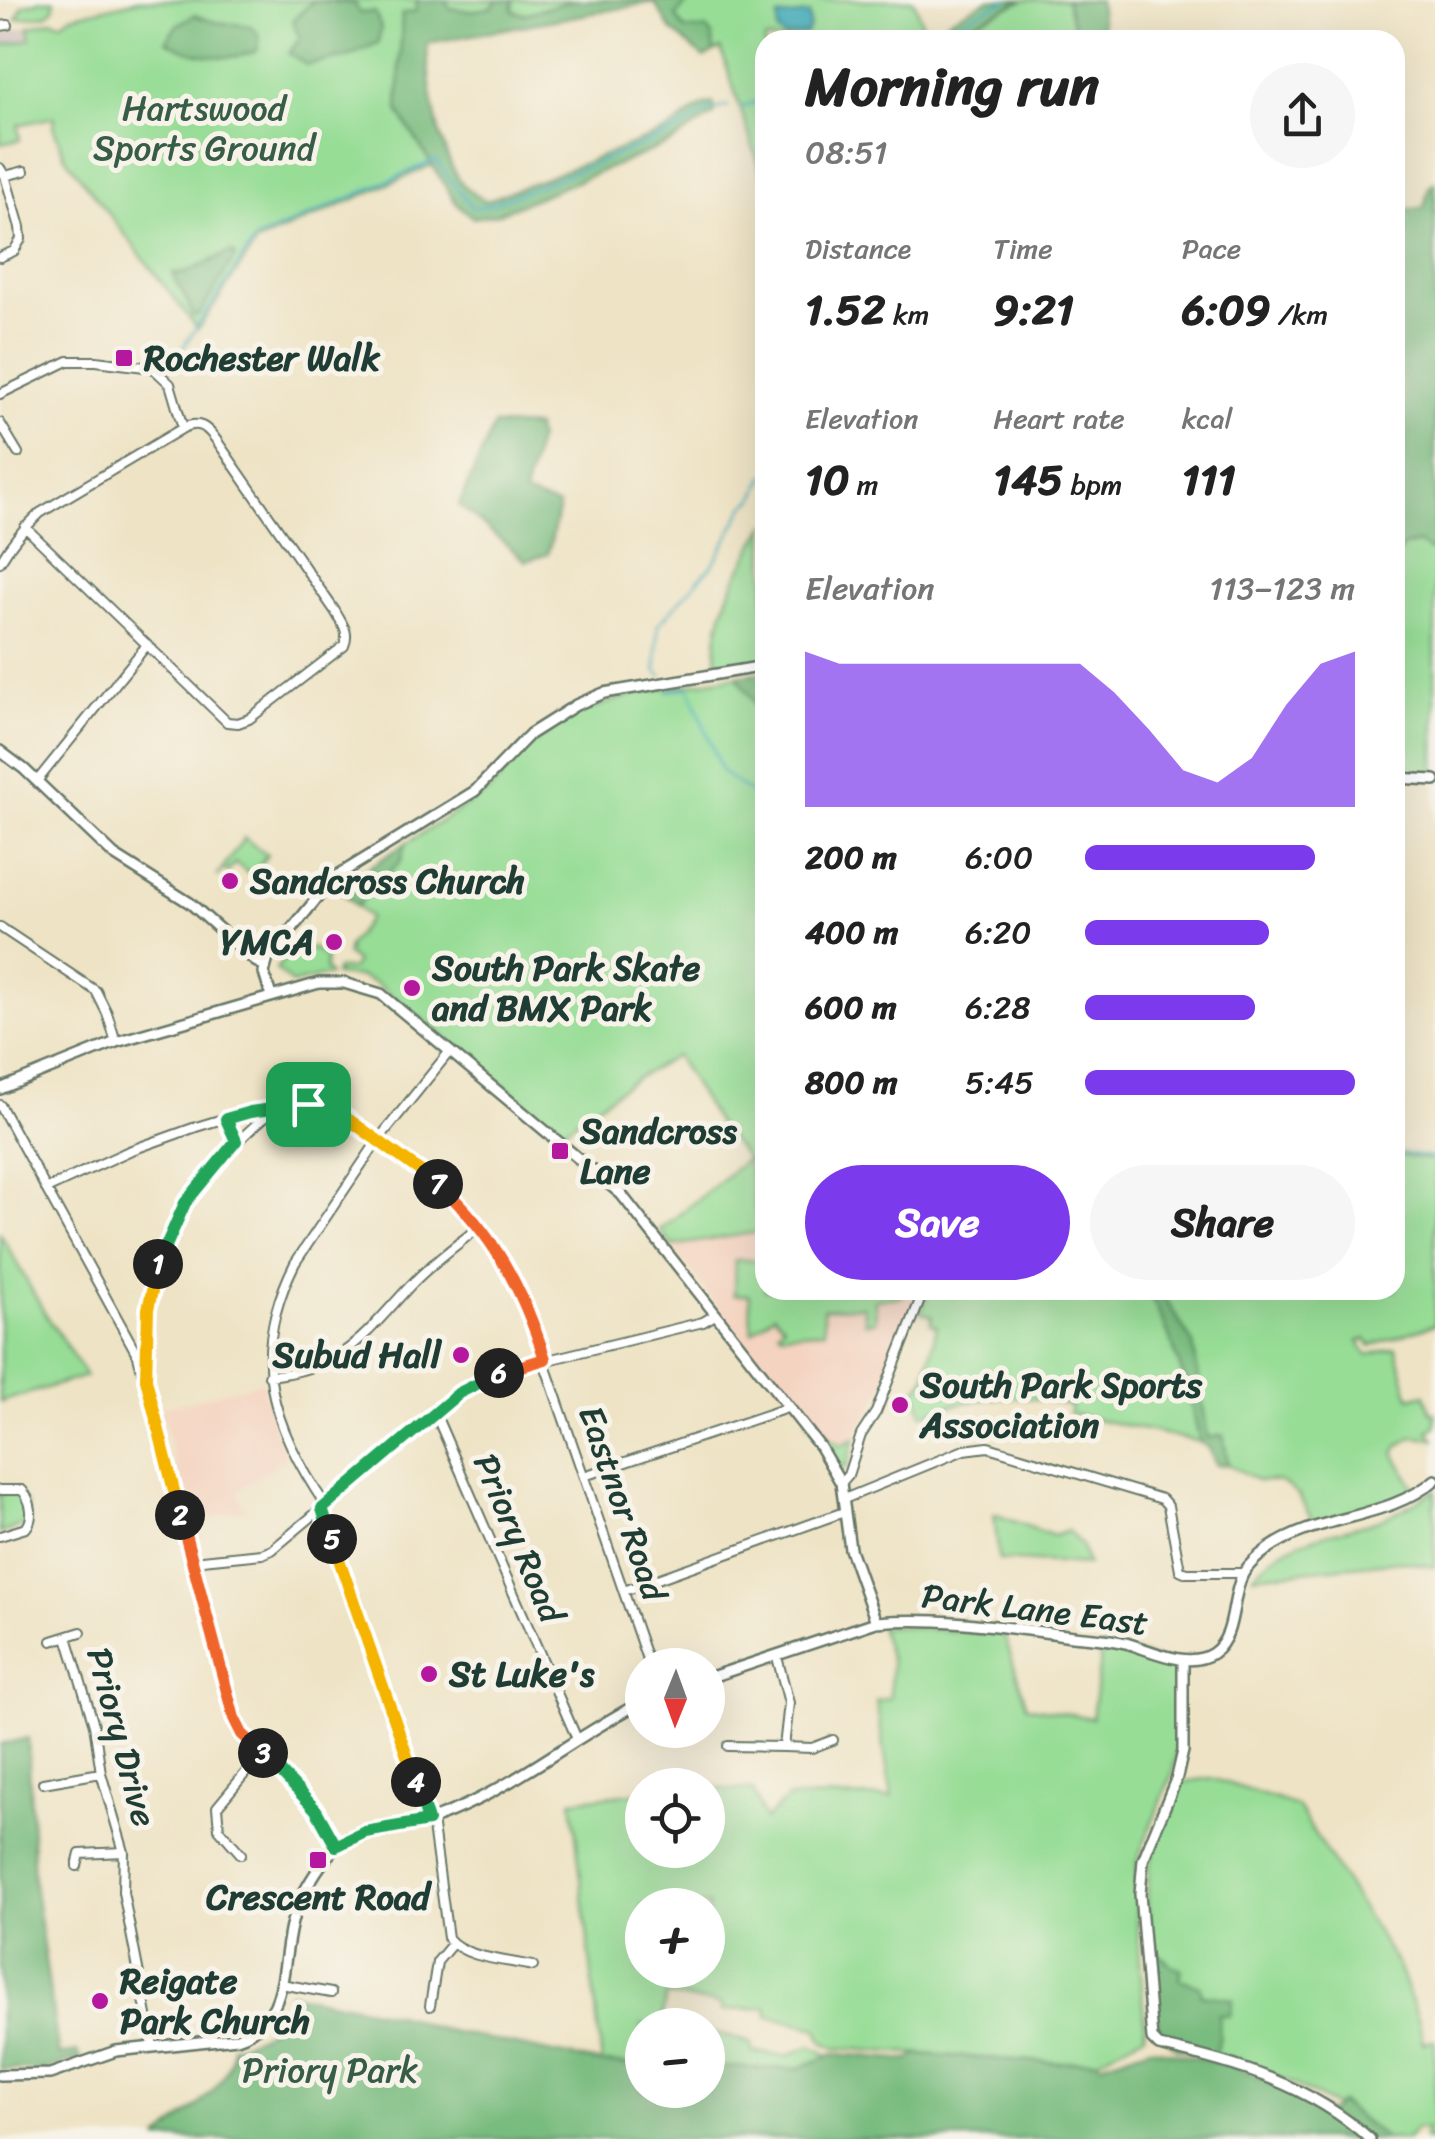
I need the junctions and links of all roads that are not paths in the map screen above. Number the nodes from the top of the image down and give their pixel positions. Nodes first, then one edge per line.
1 (24, 171) dead end
2 (3, 172) edge
3 (0, 257) edge
4 (0, 394) edge
5 (0, 423) edge
6 (183, 428) junction
7 (18, 452) dead end
8 (25, 527) junction
9 (0, 562) edge
10 (146, 646) junction
11 (755, 668) edge
12 (0, 751) edge
13 (1405, 778) edge
14 (1435, 780) edge
15 (37, 781) junction
16 (0, 926) edge
17 (265, 966) junction
18 (271, 996) junction
19 (116, 1042) junction
20 (450, 1050) junction
21 (0, 1089) edge
22 (0, 1105) edge
23 (277, 1107) junction
24 (226, 1119) junction
25 (378, 1140) junction
26 (236, 1141) junction
27 (46, 1189) junction
28 (480, 1226) junction
29 (920, 1300) edge
30 (715, 1315) junction
31 (147, 1323) junction
32 (126, 1330) junction
33 (545, 1359) junction
34 (269, 1376) junction
35 (146, 1379) junction
36 (787, 1408) junction
37 (435, 1413) junction
38 (584, 1476) junction
39 (1435, 1480) edge
40 (842, 1483) junction
41 (0, 1490) edge
42 (844, 1499) junction
43 (324, 1508) junction
44 (844, 1512) junction
45 (0, 1536) edge
46 (192, 1562) junction
47 (1242, 1573) junction
48 (624, 1591) junction
49 (876, 1622) junction
50 (81, 1632) dead end
51 (67, 1636) junction
52 (52, 1641) dead end
53 (643, 1648) edge
54 (777, 1657) junction
55 (1183, 1660) junction
56 (725, 1673) edge
57 (625, 1712) edge
58 (577, 1740) junction
59 (833, 1740) dead end
60 (728, 1746) dead end
61 (784, 1747) junction
62 (262, 1753) junction
63 (101, 1773) junction
64 (43, 1783) dead end
65 (430, 1820) junction
66 (336, 1846) junction
67 (124, 1852) junction
68 (241, 1854) dead end
69 (76, 1866) dead end
70 (452, 1944) junction
71 (533, 1966) dead end
72 (281, 1984) junction
73 (331, 1993) dead end
74 (430, 2006) dead end
75 (152, 2046) junction
76 (0, 2075) edge
77 (1370, 2139) edge

1 - 2 street
2 - 3 street
4 - 6 street
5 - 7 street
6 - 8 street
6 - 10 street
8 - 9 street
8 - 10 street
10 - 15 street
11 - 17 street
12 - 15 street
13 - 14 street
15 - 17 street
16 - 19 street
17 - 18 street
18 - 19 street
18 - 20 street
19 - 21 street
20 - 25 street
20 - 30 street
22 - 27 street
23 - 24 street, Eastnor Road
23 - 25 street, Eastnor Road
23 - 26 street
24 - 26 street
24 - 27 street, Eastnor Road
25 - 28 street, Eastnor Road
25 - 34 street
26 - 31 street
27 - 32 street
28 - 33 street, Eastnor Road
28 - 34 street
29 - 40 street
30 - 33 street
30 - 36 street
31 - 32 street
31 - 35 street
32 - 35 street
33 - 37 street
33 - 38 street, Eastnor Road
34 - 43 street
35 - 46 street
36 - 38 street
36 - 40 street
37 - 43 street
37 - 58 street, Priory Road
38 - 48 street, Eastnor Road
39 - 47 street
40 - 42 street
41 - 45 street
42 - 44 street
42 - 47 street
43 - 46 street
43 - 65 street
44 - 48 street
44 - 49 street
46 - 62 street
47 - 55 street
48 - 53 street, Eastnor Road
49 - 54 street, Park Lane East
49 - 55 street, Park Lane East
50 - 51 street
51 - 52 street
51 - 63 street, Priory Drive
54 - 56 street, Park Lane East
54 - 61 street
55 - 77 street
57 - 58 street
58 - 65 street
59 - 61 street
60 - 61 street
62 - 66 street
62 - 68 street
63 - 64 street
63 - 67 street, Priory Drive
65 - 66 street
65 - 70 street
66 - 72 street
67 - 69 street, Priory Drive
67 - 75 street, Priory Drive
70 - 71 street
70 - 74 street
72 - 73 street
72 - 75 street
75 - 76 street

